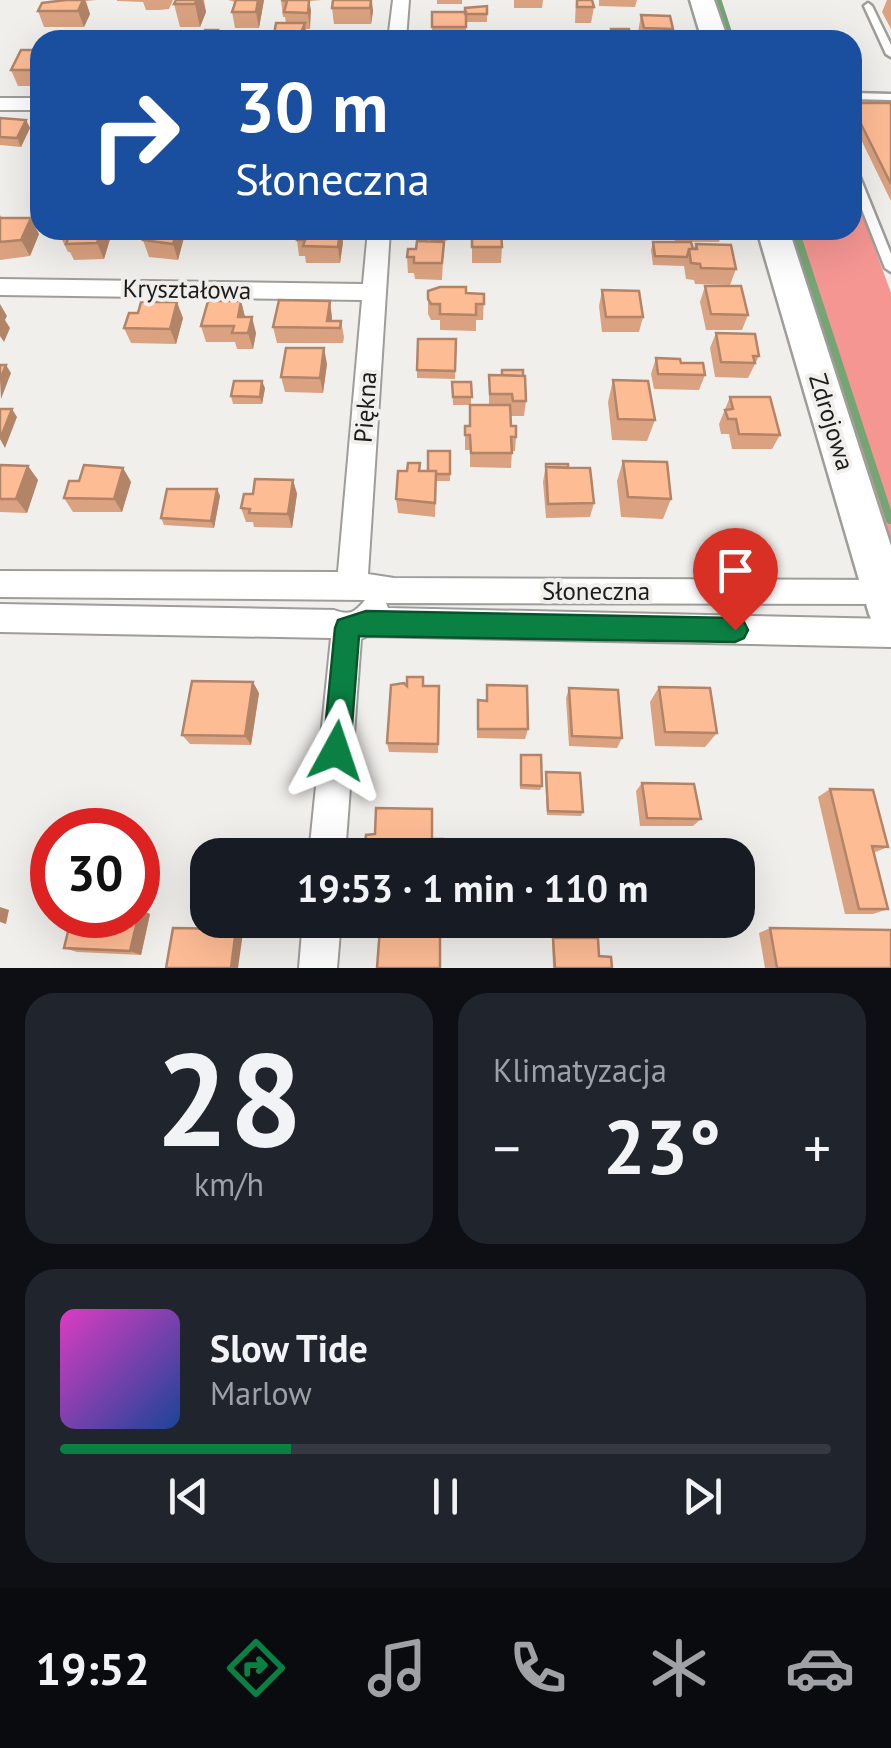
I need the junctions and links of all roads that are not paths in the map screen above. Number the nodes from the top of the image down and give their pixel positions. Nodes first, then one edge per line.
1 (402, 0) edge
2 (702, 0) edge
3 (868, 6) dead end
4 (398, 30) edge
5 (711, 30) edge
6 (891, 54) edge
7 (862, 96) edge
8 (891, 97) edge
9 (0, 104) edge
10 (30, 104) edge
11 (862, 195) edge
12 (378, 240) edge
13 (776, 240) edge
14 (891, 268) edge
15 (0, 288) edge
16 (374, 292) junction
17 (0, 584) edge
18 (353, 587) junction
19 (889, 613) edge
20 (0, 618) edge
21 (349, 625) junction
22 (330, 838) edge
23 (320, 938) edge
24 (318, 968) edge

1 - 4 street
2 - 5 street
3 - 6 lane
7 - 8 lane
9 - 10 street
11 - 14 lane
12 - 16 street, Piękna
13 - 19 street, Zdrojowa
15 - 16 street, Kryształowa
16 - 18 street, Piękna
17 - 18 street, Słoneczna
18 - 19 street, Słoneczna
18 - 21 street
18 - 21 street
19 - 21 street, Słoneczna
20 - 21 street, Słoneczna
21 - 22 street
23 - 24 street

